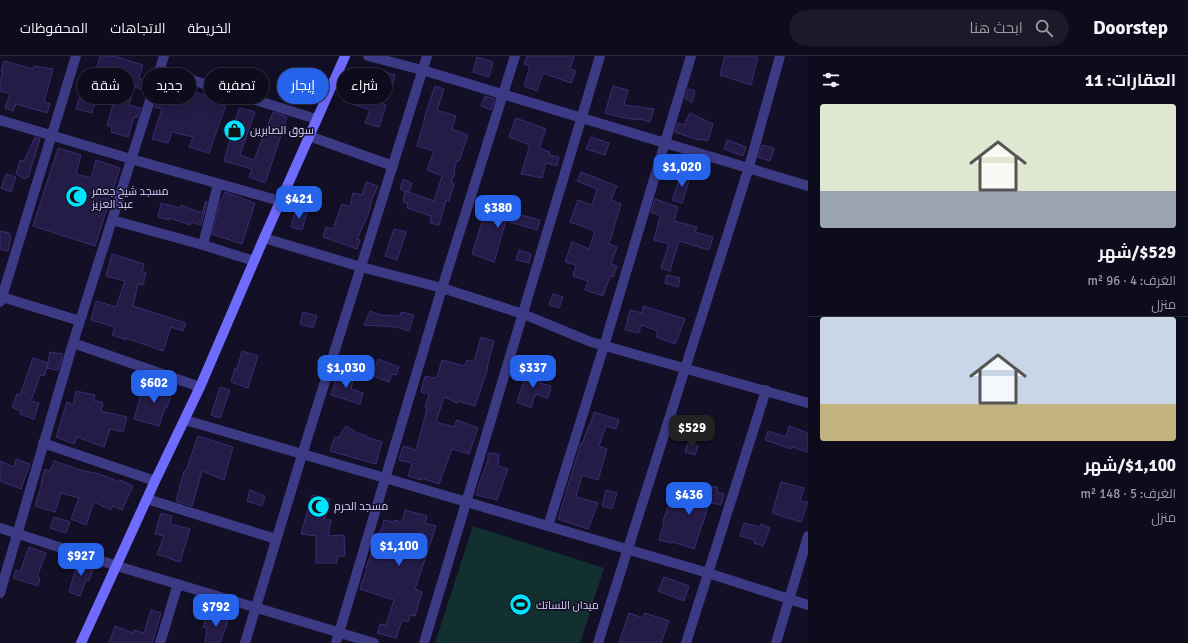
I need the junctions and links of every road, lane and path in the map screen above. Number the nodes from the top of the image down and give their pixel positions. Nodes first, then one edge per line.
1 (76, 56) edge
2 (164, 56) edge
3 (345, 56) edge
4 (368, 56) edge
5 (426, 56) edge
6 (515, 56) edge
7 (600, 56) edge
8 (691, 56) edge
9 (780, 56) edge
10 (161, 68) edge
11 (422, 70) junction
12 (196, 81) edge
13 (504, 94) junction
14 (149, 104) edge
15 (582, 118) junction
16 (316, 119) junction
17 (0, 120) edge
18 (52, 135) junction
19 (309, 136) junction
20 (665, 143) junction
21 (132, 159) junction
22 (393, 166) junction
23 (749, 167) junction
24 (218, 184) junction
25 (808, 186) edge
26 (280, 200) junction
27 (112, 220) junction
28 (264, 238) junction
29 (203, 245) junction
30 (254, 261) junction
31 (361, 267) junction
32 (442, 288) junction
33 (1, 300) edge
34 (523, 314) junction
35 (80, 321) junction
36 (73, 343) junction
37 (604, 346) junction
38 (686, 368) junction
39 (200, 387) junction
40 (766, 390) junction
41 (808, 403) edge
42 (185, 420) junction
43 (43, 443) junction
44 (302, 455) junction
45 (385, 478) junction
46 (155, 480) junction
47 (147, 499) junction
48 (466, 502) junction
49 (548, 526) junction
50 (0, 528) edge
51 (17, 533) junction
52 (808, 536) edge
53 (276, 539) junction
54 (627, 550) junction
55 (117, 566) junction
56 (708, 573) junction
57 (178, 584) junction
58 (0, 593) edge
59 (789, 600) junction
60 (808, 605) edge
61 (256, 606) junction
62 (340, 632) junction
63 (81, 643) edge
64 (160, 643) edge
65 (245, 643) edge
66 (336, 643) edge
67 (374, 643) edge
68 (424, 643) edge
69 (598, 643) edge
70 (686, 643) edge
71 (776, 643) edge

1 - 18 street
2 - 10 street
3 - 16 street
4 - 11 street
5 - 11 street
6 - 13 street
7 - 15 street
8 - 20 street
9 - 23 street
11 - 13 street
11 - 22 street
12 - 16 street
13 - 15 street
13 - 32 street
14 - 21 street
15 - 20 street
15 - 34 street
16 - 19 street
17 - 18 street
18 - 21 street
18 - 33 street
19 - 22 street
19 - 26 street
20 - 23 street
20 - 37 street
21 - 24 street
21 - 27 street
22 - 31 street
23 - 25 street
23 - 38 street
24 - 26 street
24 - 29 street
26 - 28 street
27 - 29 street
27 - 35 street
28 - 30 street
28 - 31 street
29 - 30 street
30 - 39 street
31 - 32 street
31 - 44 street
32 - 34 street
32 - 45 street
33 - 35 street
34 - 37 street
34 - 48 street
35 - 36 street
36 - 39 street
36 - 43 street
37 - 38 street
37 - 49 street
38 - 40 street
38 - 54 street
39 - 42 street
40 - 41 street
40 - 56 street
42 - 44 street
42 - 46 street
43 - 46 street
43 - 51 street
44 - 45 street
44 - 53 street
45 - 48 street
45 - 62 street
46 - 47 street
47 - 53 street
47 - 55 street
48 - 49 street
48 - 68 street
49 - 54 street
50 - 51 street
51 - 55 street
51 - 58 street
52 - 59 street
53 - 61 street
54 - 56 street
54 - 69 street
55 - 57 street
55 - 63 street
56 - 59 street
56 - 70 street
57 - 61 street
57 - 64 street
59 - 60 street
59 - 71 street
61 - 62 street
61 - 65 street
62 - 66 street
62 - 67 street

